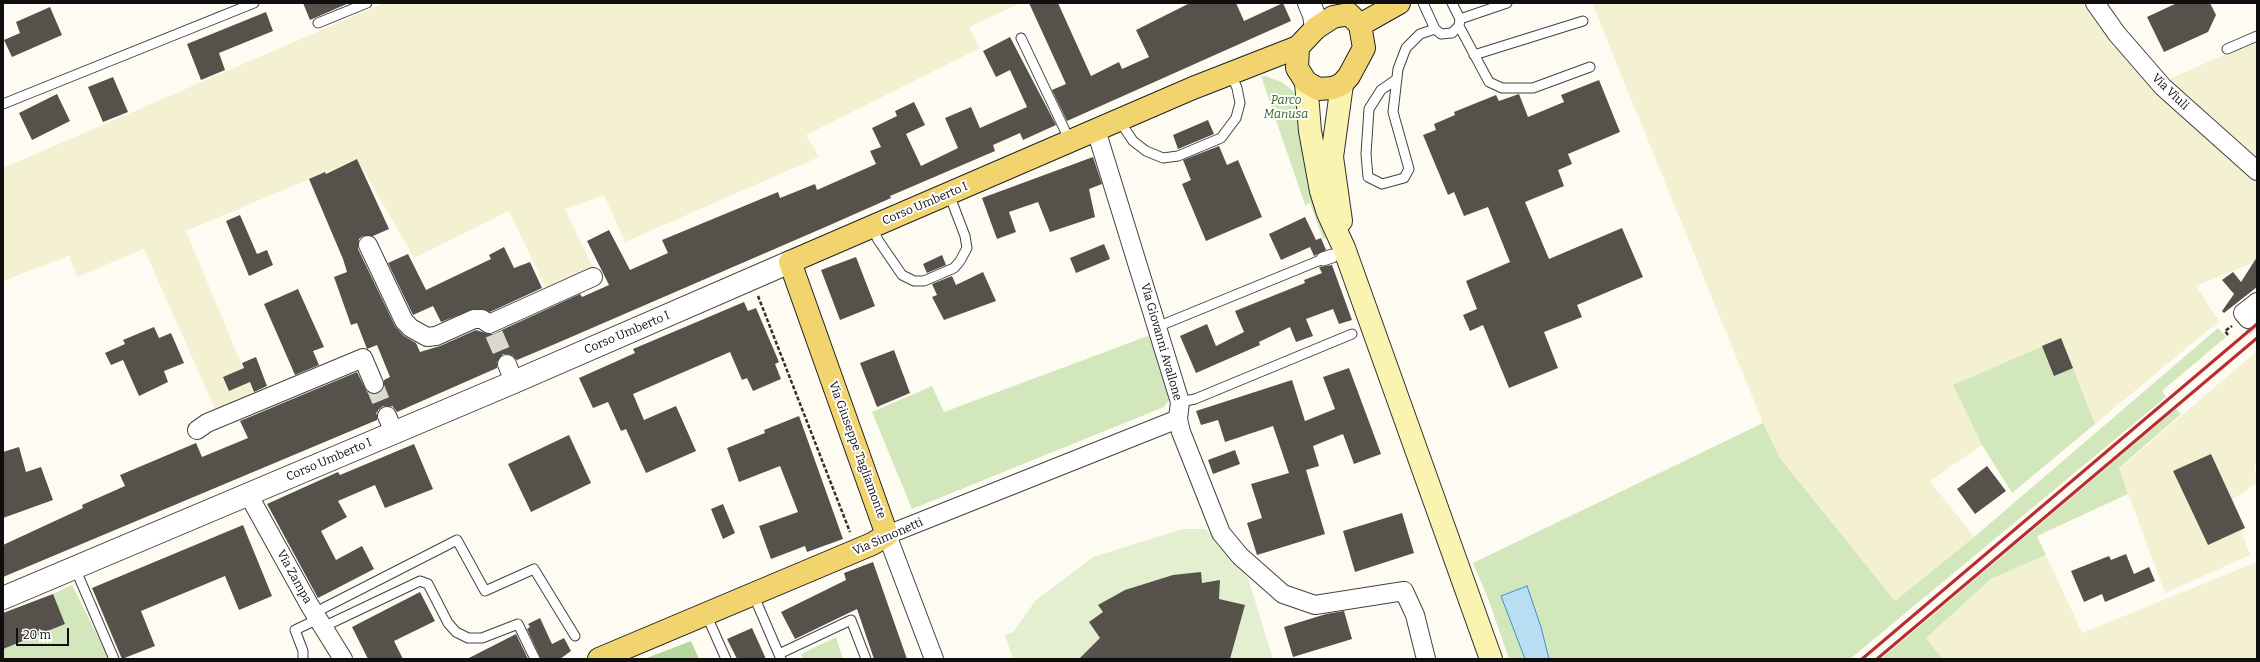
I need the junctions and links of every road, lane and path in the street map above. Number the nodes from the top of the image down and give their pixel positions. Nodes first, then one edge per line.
1 (254, 3) edge
2 (367, 3) edge
3 (1309, 3) edge
4 (1399, 3) edge
5 (1423, 3) edge
6 (1452, 3) edge
7 (1507, 3) edge
8 (2095, 3) edge
9 (1351, 14) edge
10 (1582, 21) dead end
11 (318, 23) dead end
12 (1460, 23) junction
13 (1316, 28) junction
14 (1435, 29) junction
15 (2257, 36) edge
16 (1021, 38) dead end
17 (1298, 47) junction
18 (2227, 49) dead end
19 (1474, 56) junction
20 (1251, 66) junction
21 (1590, 67) dead end
22 (1230, 72) junction
23 (1302, 75) junction
24 (1397, 79) junction
25 (1342, 84) junction
26 (3, 104) edge
27 (1119, 120) junction
28 (1096, 130) junction
29 (1070, 141) junction
30 (2257, 171) edge
31 (949, 194) junction
32 (872, 227) junction
33 (368, 245) dead end
34 (1333, 254) junction
35 (790, 262) junction
36 (593, 277) dead end
37 (755, 290) dead end
38 (2257, 302) edge
39 (2248, 319) dead end
40 (1157, 327) junction
41 (1352, 334) dead end
42 (374, 384) tunnel mouth
43 (1179, 410) junction
44 (197, 430) dead end
45 (248, 494) junction
46 (887, 535) junction
47 (853, 538) dead end
48 (75, 568) junction
49 (753, 594) junction
50 (3, 598) edge
51 (706, 614) junction
52 (318, 619) junction
53 (575, 636) dead end
54 (780, 656) edge
55 (114, 659) edge
56 (303, 659) edge
57 (343, 659) edge
58 (535, 659) edge
59 (599, 659) edge
60 (726, 659) edge
61 (866, 659) edge
62 (934, 659) edge
63 (1426, 659) edge
64 (1491, 659) edge

1 - 26 lane
2 - 11 lane
3 - 13 street
4 - 9 main road, Corso Umberto I
5 - 14 lane
6 - 12 lane
7 - 12 lane
8 - 30 street, Via Viuli
9 - 13 main road, Corso Umberto I
9 - 25 main road
10 - 19 lane
12 - 14 lane
12 - 19 lane
13 - 17 main road, Corso Umberto I
14 - 24 lane
15 - 18 lane
16 - 29 lane
17 - 20 main road, Corso Umberto I
17 - 23 main road
19 - 21 lane
20 - 22 main road, Corso Umberto I
20 - 23 main road, Corso Umberto I
22 - 27 main road, Corso Umberto I
22 - 27 lane
23 - 25 main road, Corso Umberto I
23 - 34 main road
24 - 24 lane
25 - 34 main road
27 - 28 main road, Corso Umberto I
28 - 29 main road, Corso Umberto I
28 - 40 street, Via Giovanni Avallone
29 - 31 main road, Corso Umberto I
31 - 32 main road, Corso Umberto I
31 - 32 lane
32 - 35 main road, Corso Umberto I
33 - 36 street
34 - 40 lane
34 - 64 main road
35 - 45 street, Corso Umberto I
35 - 46 main road, Via Giuseppe Tagliamonte
37 - 47 path
38 - 39 street
40 - 43 street, Via Giovanni Avallone
41 - 43 lane
42 - 44 street
43 - 46 street, Via Simonetti
43 - 63 street, Via Giovanni Avallone
45 - 48 street, Corso Umberto I
45 - 52 street, Via Zampa
46 - 49 main road, Via Simonetti
46 - 62 street, Via Giuseppe Tagliamonte
48 - 50 street, Corso Umberto I
48 - 55 lane
49 - 51 main road, Via Simonetti
49 - 54 lane
51 - 59 main road, Via Simonetti
51 - 60 lane
52 - 53 lane
52 - 56 lane
52 - 57 street, Via Zampa
52 - 58 lane
54 - 61 lane

